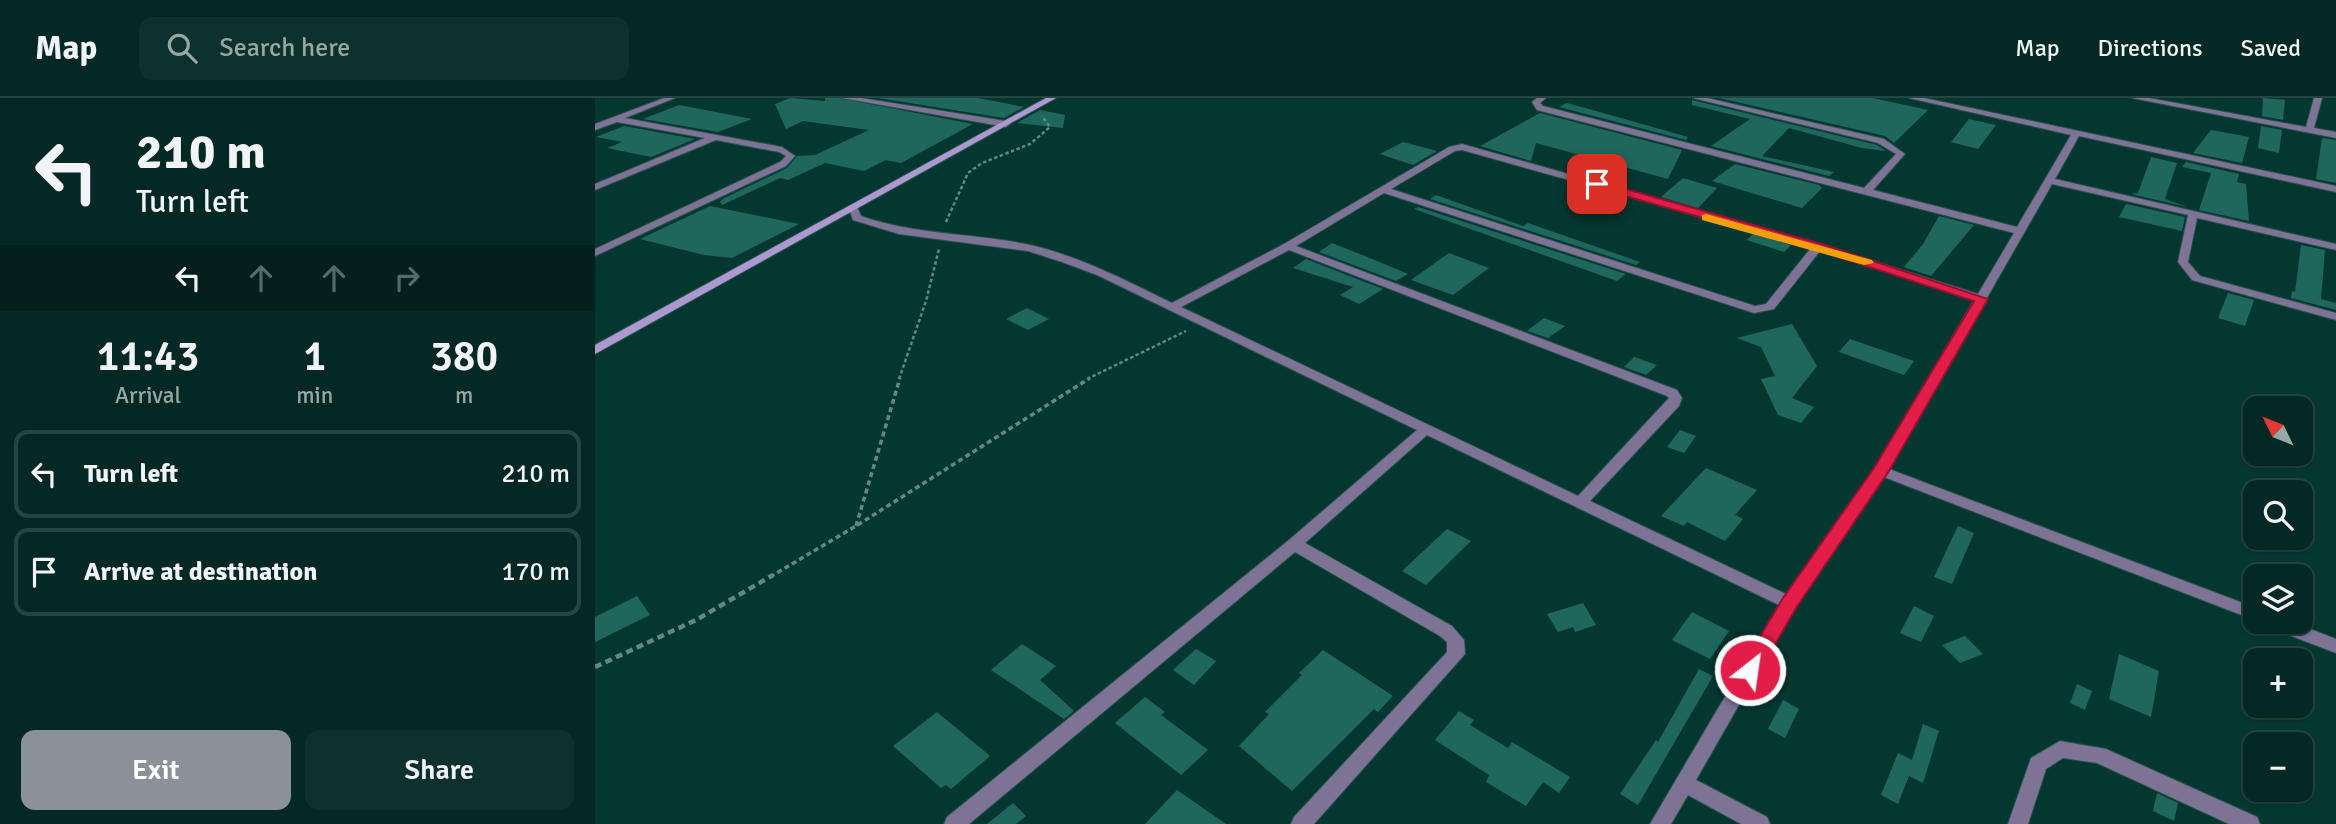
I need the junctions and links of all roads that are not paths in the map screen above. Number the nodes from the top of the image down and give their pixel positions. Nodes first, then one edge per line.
1 (671, 98) edge
2 (846, 98) edge
3 (921, 98) edge
4 (1052, 98) edge
5 (1542, 98) edge
6 (1697, 98) edge
7 (1913, 98) edge
8 (2136, 98) edge
9 (2318, 98) edge
10 (902, 107) junction
11 (616, 119) junction
12 (1006, 124) junction
13 (595, 127) edge
14 (2309, 130) junction
15 (2076, 134) junction
16 (2336, 135) edge
17 (716, 137) junction
18 (2048, 180) junction
19 (595, 187) edge
20 (2336, 189) edge
21 (1385, 190) junction
22 (1865, 193) junction
23 (853, 209) junction
24 (2193, 214) junction
25 (2019, 231) junction
26 (1288, 246) junction
27 (1818, 247) junction
28 (2336, 247) edge
29 (595, 253) edge
30 (1982, 299) junction
31 (1172, 307) junction
32 (2336, 317) edge
33 (595, 350) edge
34 (1427, 428) junction
35 (1881, 471) junction
36 (1582, 501) junction
37 (1294, 544) junction
38 (1789, 603) junction
39 (2243, 610) edge
40 (2305, 634) edge
41 (2336, 646) edge
42 (1684, 783) junction
43 (954, 824) edge
44 (1301, 824) edge
45 (1660, 824) edge
46 (1759, 824) edge
47 (2018, 824) edge
48 (2250, 824) edge

1 - 11 street
2 - 10 street
3 - 10 street
4 - 12 street
5 - 22 street
6 - 22 street
7 - 15 street
8 - 14 street
9 - 14 street
10 - 12 street
11 - 13 street
11 - 17 street
12 - 23 street
14 - 16 street
15 - 18 street
15 - 20 street
17 - 19 street
17 - 29 street
18 - 24 street
18 - 25 street
21 - 26 street
21 - 27 street
21 - 27 street
22 - 25 street
23 - 31 street
23 - 33 street
24 - 28 street
24 - 32 street
25 - 30 street
26 - 31 street
26 - 36 street
27 - 30 street
30 - 35 street
31 - 34 street
34 - 36 street
34 - 37 street
35 - 38 street
35 - 39 street
36 - 38 street
37 - 43 street
37 - 44 street
38 - 42 street
40 - 41 street
42 - 45 street
42 - 46 street
47 - 48 street

